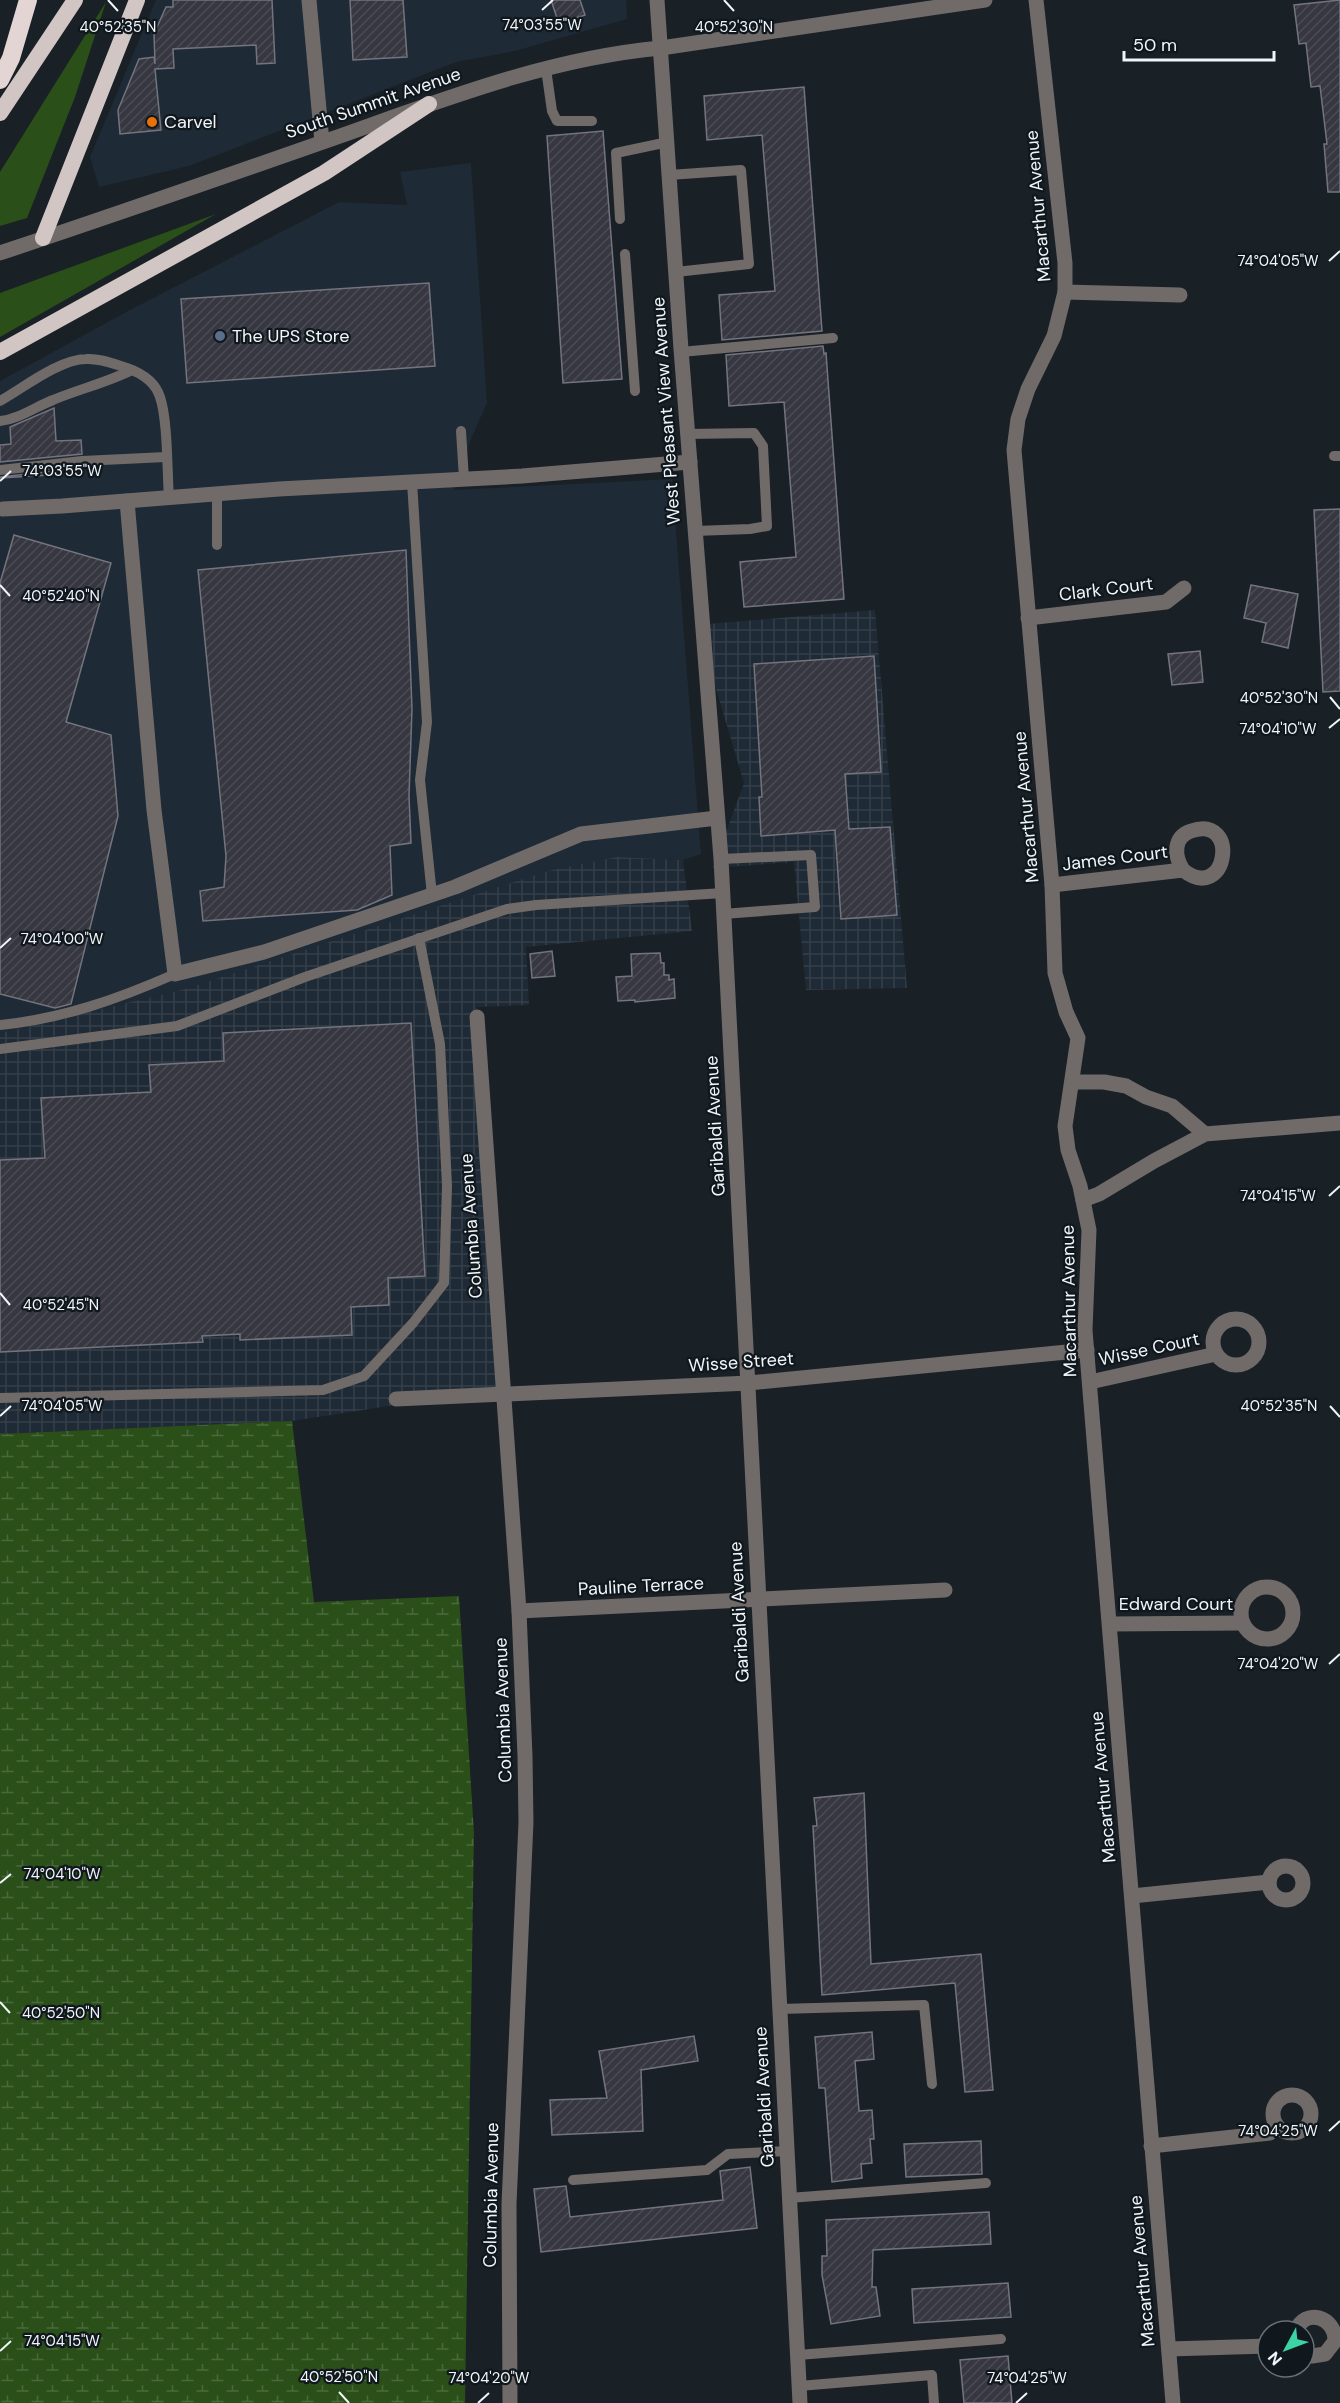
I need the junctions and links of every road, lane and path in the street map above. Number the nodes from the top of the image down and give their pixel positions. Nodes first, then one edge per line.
1 (28, 0) edge
2 (75, 0) edge
3 (137, 0) edge
4 (309, 0) edge
5 (657, 0) edge
6 (985, 0) edge
7 (1036, 0) edge
8 (917, 5) edge
9 (662, 48) junction
10 (546, 69) junction
11 (0, 80) edge
12 (429, 104) junction
13 (0, 113) edge
14 (592, 121) dead end
15 (322, 142) junction
16 (668, 142) junction
17 (669, 175) junction
18 (620, 219) dead end
19 (43, 238) junction
20 (0, 254) edge
21 (625, 254) dead end
22 (676, 272) junction
23 (1065, 292) junction
24 (1180, 295) dead end
25 (833, 338) dead end
26 (0, 352) edge
27 (681, 352) junction
28 (132, 370) junction
29 (635, 391) dead end
30 (0, 401) edge
31 (0, 421) edge
32 (461, 431) dead end
33 (687, 434) junction
34 (166, 457) junction
35 (690, 462) junction
36 (0, 470) edge
37 (464, 479) junction
38 (412, 482) junction
39 (217, 494) junction
40 (169, 498) junction
41 (127, 501) junction
42 (1, 513) edge
43 (695, 531) junction
44 (218, 546) dead end
45 (1184, 588) dead end
46 (1028, 618) junction
47 (717, 818) junction
48 (721, 858) junction
49 (1182, 870) dead end
50 (1052, 885) junction
51 (723, 893) junction
52 (432, 895) junction
53 (723, 914) junction
54 (419, 938) junction
55 (175, 975) junction
56 (477, 1017) dead end
57 (0, 1025) edge
58 (0, 1049) edge
59 (1073, 1082) junction
60 (1340, 1123) edge
61 (1205, 1134) junction
62 (1083, 1200) junction
63 (1087, 1350) junction
64 (1216, 1354) dead end
65 (1090, 1382) junction
66 (749, 1383) junction
67 (502, 1394) junction
68 (0, 1398) edge
69 (396, 1399) dead end
70 (945, 1590) dead end
71 (758, 1599) junction
72 (519, 1611) junction
73 (1243, 1623) dead end
74 (1110, 1624) junction
75 (1269, 1882) dead end
76 (1132, 1896) junction
77 (779, 2009) junction
78 (932, 2084) dead end
79 (1277, 2126) dead end
80 (1151, 2146) junction
81 (787, 2151) junction
82 (573, 2180) dead end
83 (986, 2183) dead end
84 (789, 2198) junction
85 (1309, 2319) edge
86 (1001, 2339) dead end
87 (1256, 2346) edge
88 (1168, 2349) junction
89 (798, 2355) junction
90 (1316, 2355) edge
91 (799, 2386) junction
92 (510, 2403) edge
93 (800, 2403) edge
94 (934, 2403) edge
95 (1173, 2403) edge

1 - 11 highway
2 - 13 highway
3 - 19 highway
4 - 15 street
5 - 9 street, West Pleasant View Avenue
6 - 8 street, South Summit Avenue
7 - 23 street, Macarthur Avenue
8 - 9 street, South Summit Avenue
9 - 10 street, South Summit Avenue
9 - 16 street, West Pleasant View Avenue
10 - 12 street, South Summit Avenue
10 - 14 lane
12 - 15 street, South Summit Avenue
12 - 26 highway
15 - 19 street, South Summit Avenue
16 - 17 street, West Pleasant View Avenue
16 - 18 lane
17 - 22 street, West Pleasant View Avenue
17 - 22 lane
19 - 20 street, South Summit Avenue
21 - 29 lane
22 - 27 street, West Pleasant View Avenue
23 - 24 street
23 - 46 street, Macarthur Avenue
25 - 27 lane
27 - 33 street, West Pleasant View Avenue
28 - 30 lane
28 - 31 lane
28 - 34 lane
32 - 37 lane
33 - 35 street, West Pleasant View Avenue
33 - 43 lane
34 - 36 lane
34 - 40 lane
35 - 37 street
35 - 43 street, West Pleasant View Avenue
37 - 38 street
38 - 39 street
38 - 52 lane
39 - 40 street
39 - 44 lane
40 - 41 street
41 - 42 street
41 - 55 street
43 - 47 street, West Pleasant View Avenue
45 - 46 street, Clark Court
46 - 50 street, Macarthur Avenue
47 - 48 street, Garibaldi Avenue
47 - 52 street
48 - 51 street, Garibaldi Avenue
48 - 53 lane
49 - 50 street, James Court
50 - 59 street, Macarthur Avenue
51 - 53 street, Garibaldi Avenue
51 - 54 lane
52 - 55 street
53 - 66 street, Garibaldi Avenue
54 - 58 lane
54 - 68 lane
55 - 57 lane
56 - 67 street, Columbia Avenue
59 - 61 street
59 - 62 street, Macarthur Avenue
60 - 61 street
61 - 62 street
62 - 63 street, Macarthur Avenue
63 - 65 street, Macarthur Avenue
63 - 66 street, Wisse Street
64 - 65 street, Wisse Court
65 - 74 street, Macarthur Avenue
66 - 67 street, Wisse Street
66 - 71 street, Garibaldi Avenue
67 - 69 street, Wisse Street
67 - 72 street, Columbia Avenue
70 - 71 street, Pauline Terrace
71 - 72 street, Pauline Terrace
71 - 77 street, Garibaldi Avenue
72 - 92 street, Columbia Avenue
73 - 74 street, Edward Court
74 - 76 street, Macarthur Avenue
75 - 76 street
76 - 80 street, Macarthur Avenue
77 - 78 lane
77 - 81 street, Garibaldi Avenue
79 - 80 street
80 - 88 street, Macarthur Avenue
81 - 82 lane
81 - 84 street, Garibaldi Avenue
83 - 84 lane
84 - 89 street, Garibaldi Avenue
85 - 90 street
86 - 89 lane
87 - 88 street
88 - 95 street, Macarthur Avenue
89 - 91 street, Garibaldi Avenue
91 - 93 street, Garibaldi Avenue
91 - 94 lane

